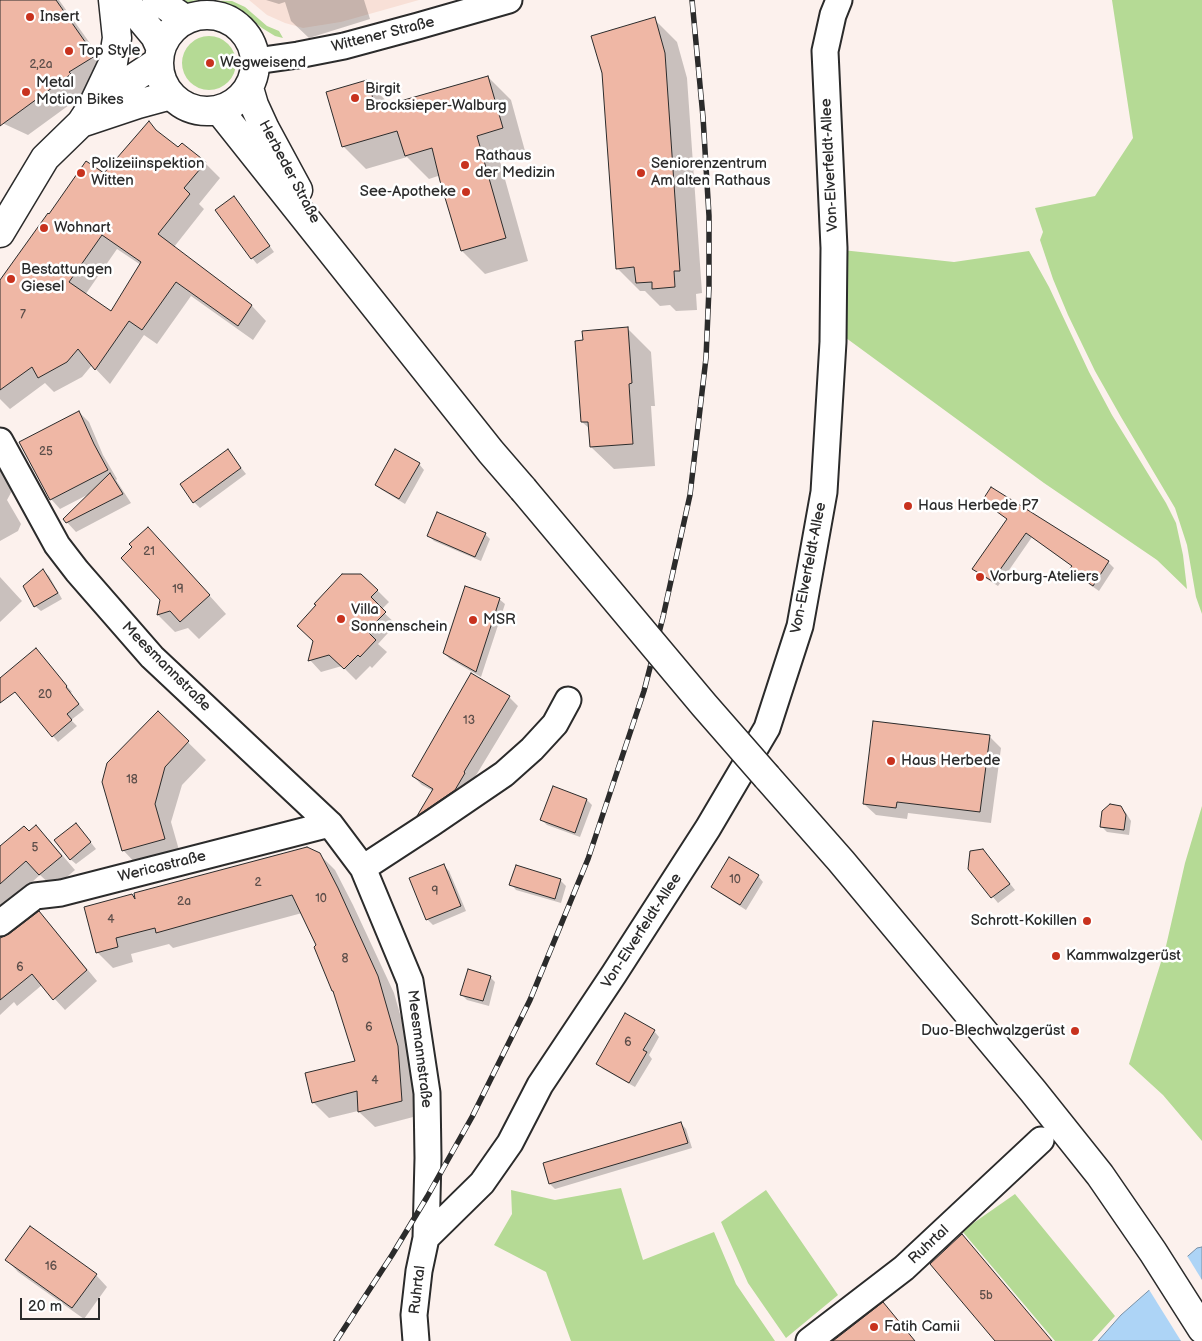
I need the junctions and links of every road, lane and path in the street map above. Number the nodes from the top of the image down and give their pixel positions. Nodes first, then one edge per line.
1 (113, 0) edge
2 (123, 0) edge
3 (157, 0) edge
4 (509, 0) edge
5 (839, 0) edge
6 (185, 19) junction
7 (159, 54) junction
8 (256, 61) junction
9 (248, 88) junction
10 (171, 95) junction
11 (219, 110) junction
12 (87, 114) junction
13 (0, 233) edge
14 (332, 253) junction
15 (0, 441) edge
16 (568, 700) dead end
17 (330, 824) junction
18 (363, 868) junction
19 (0, 922) edge
20 (1042, 1140) dead end
21 (426, 1238) junction
22 (1202, 1329) edge
23 (416, 1341) edge
24 (809, 1341) edge

1 - 12 main road
2 - 7 main road
3 - 6 main road
4 - 8 street, Wittener Straße
5 - 21 street, Von-Elverfeldt-Allee
6 - 7 main road
6 - 8 main road
7 - 10 main road
7 - 12 main road
8 - 9 main road
9 - 11 main road
9 - 14 main road, Herbeder Straße
10 - 11 main road
10 - 12 main road
11 - 14 main road
12 - 13 main road
14 - 22 main road, bridge
15 - 17 street, Meesmannstraße
16 - 18 street
17 - 18 street, Meesmannstraße
17 - 19 street, Wericastraße
18 - 21 street, Meesmannstraße
20 - 24 street, Ruhrtal
21 - 23 street, Ruhrtal

